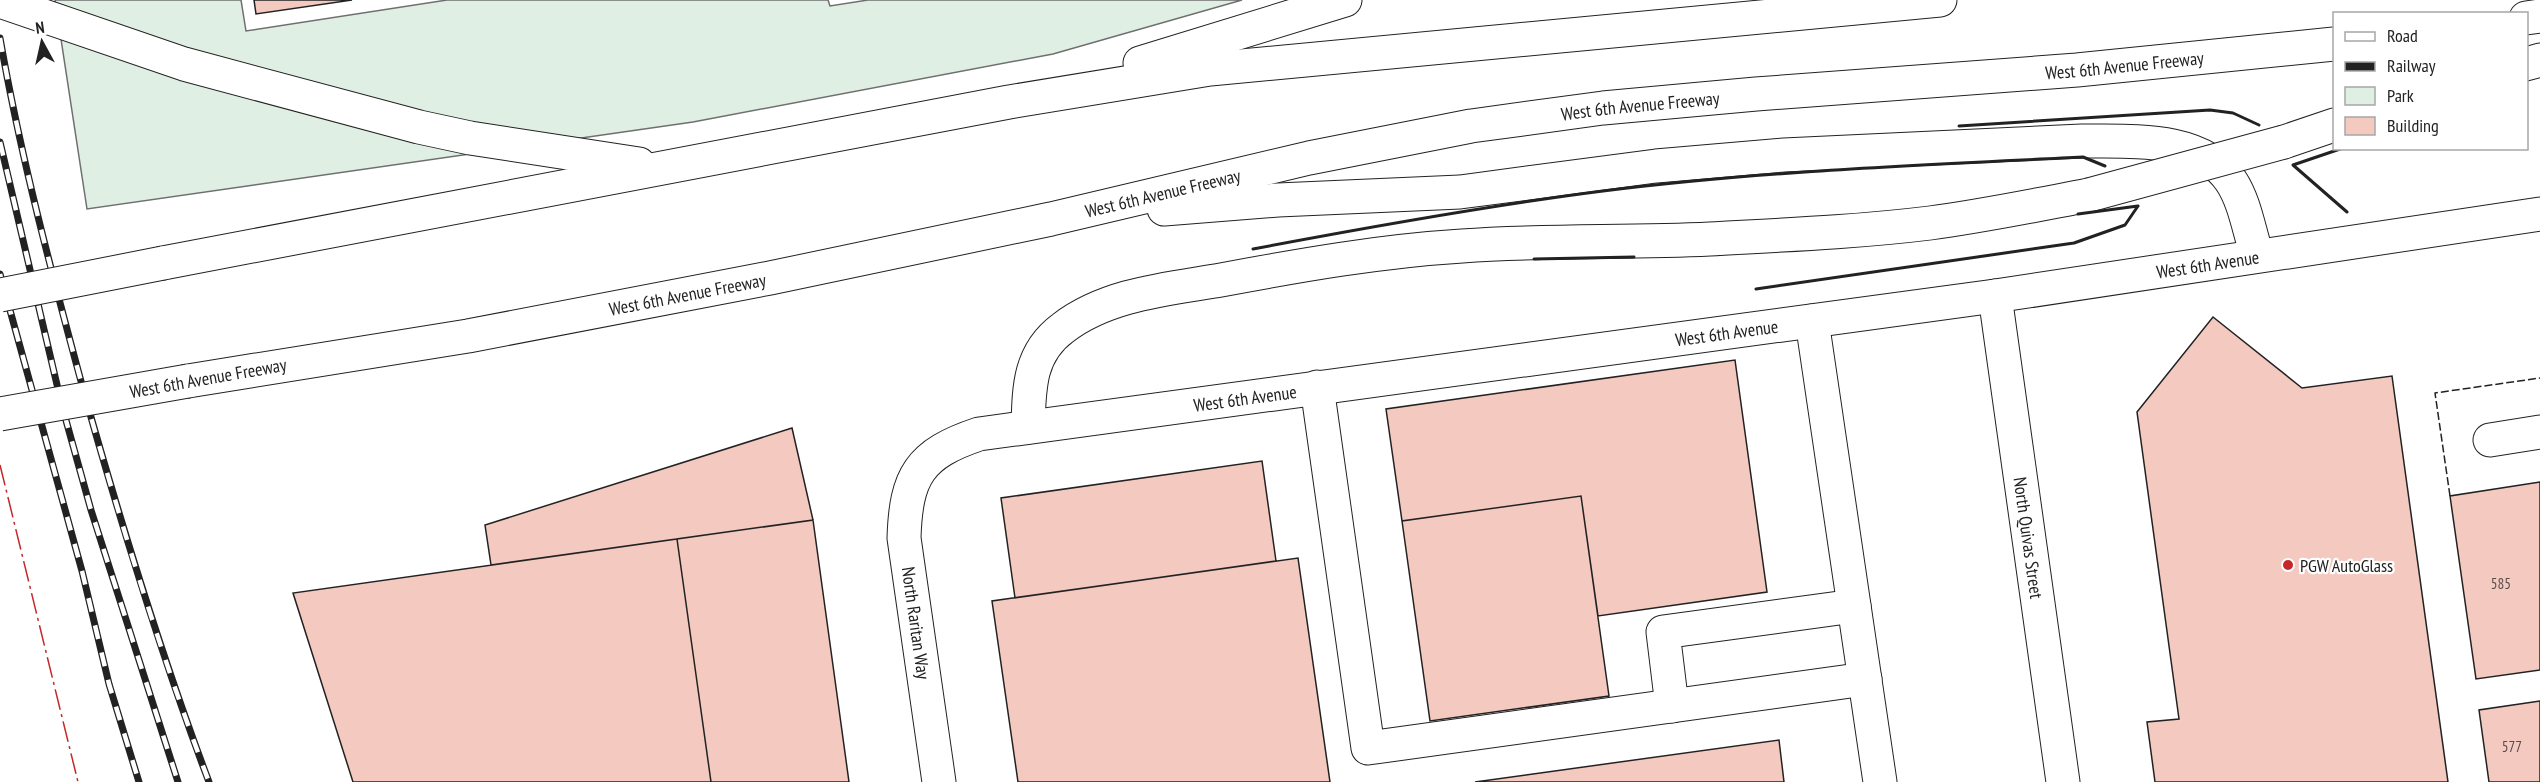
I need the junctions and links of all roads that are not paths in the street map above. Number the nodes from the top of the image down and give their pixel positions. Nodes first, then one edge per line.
1 (1345, 0) edge
2 (1940, 0) edge
3 (0, 1) edge
4 (0, 21) edge
5 (2333, 44) edge
6 (128, 46) junction
7 (1009, 102) junction
8 (2333, 125) edge
9 (662, 168) junction
10 (2540, 214) edge
11 (1052, 219) junction
12 (2257, 255) junction
13 (0, 295) edge
14 (1995, 296) junction
15 (1812, 321) junction
16 (1317, 387) junction
17 (0, 414) edge
18 (1028, 427) junction
19 (2540, 432) edge
20 (2490, 440) dead end
21 (920, 466) joint
22 (1854, 606) junction
23 (1865, 679) junction
24 (1672, 706) junction
25 (939, 782) edge
26 (1880, 782) edge
27 (2063, 782) edge

1 - 7 main road
2 - 7 main road
3 - 6 main road
4 - 6 main road
5 - 11 main road, West 6th Avenue Freeway
6 - 9 main road
7 - 9 main road
8 - 18 main road, bridge
9 - 13 main road, bridge
10 - 12 main road, West 6th Avenue
11 - 12 main road
11 - 17 main road, West 6th Avenue Freeway, bridge
12 - 14 main road, West 6th Avenue
14 - 15 main road, West 6th Avenue
14 - 27 main road, North Quivas Street
15 - 16 main road, West 6th Avenue
15 - 22 main road
16 - 18 main road, West 6th Avenue
16 - 24 main road
18 - 21 main road, West 6th Avenue
19 - 20 main road
21 - 25 main road, North Raritan Way
22 - 23 main road
22 - 24 main road
23 - 24 main road
23 - 26 main road

